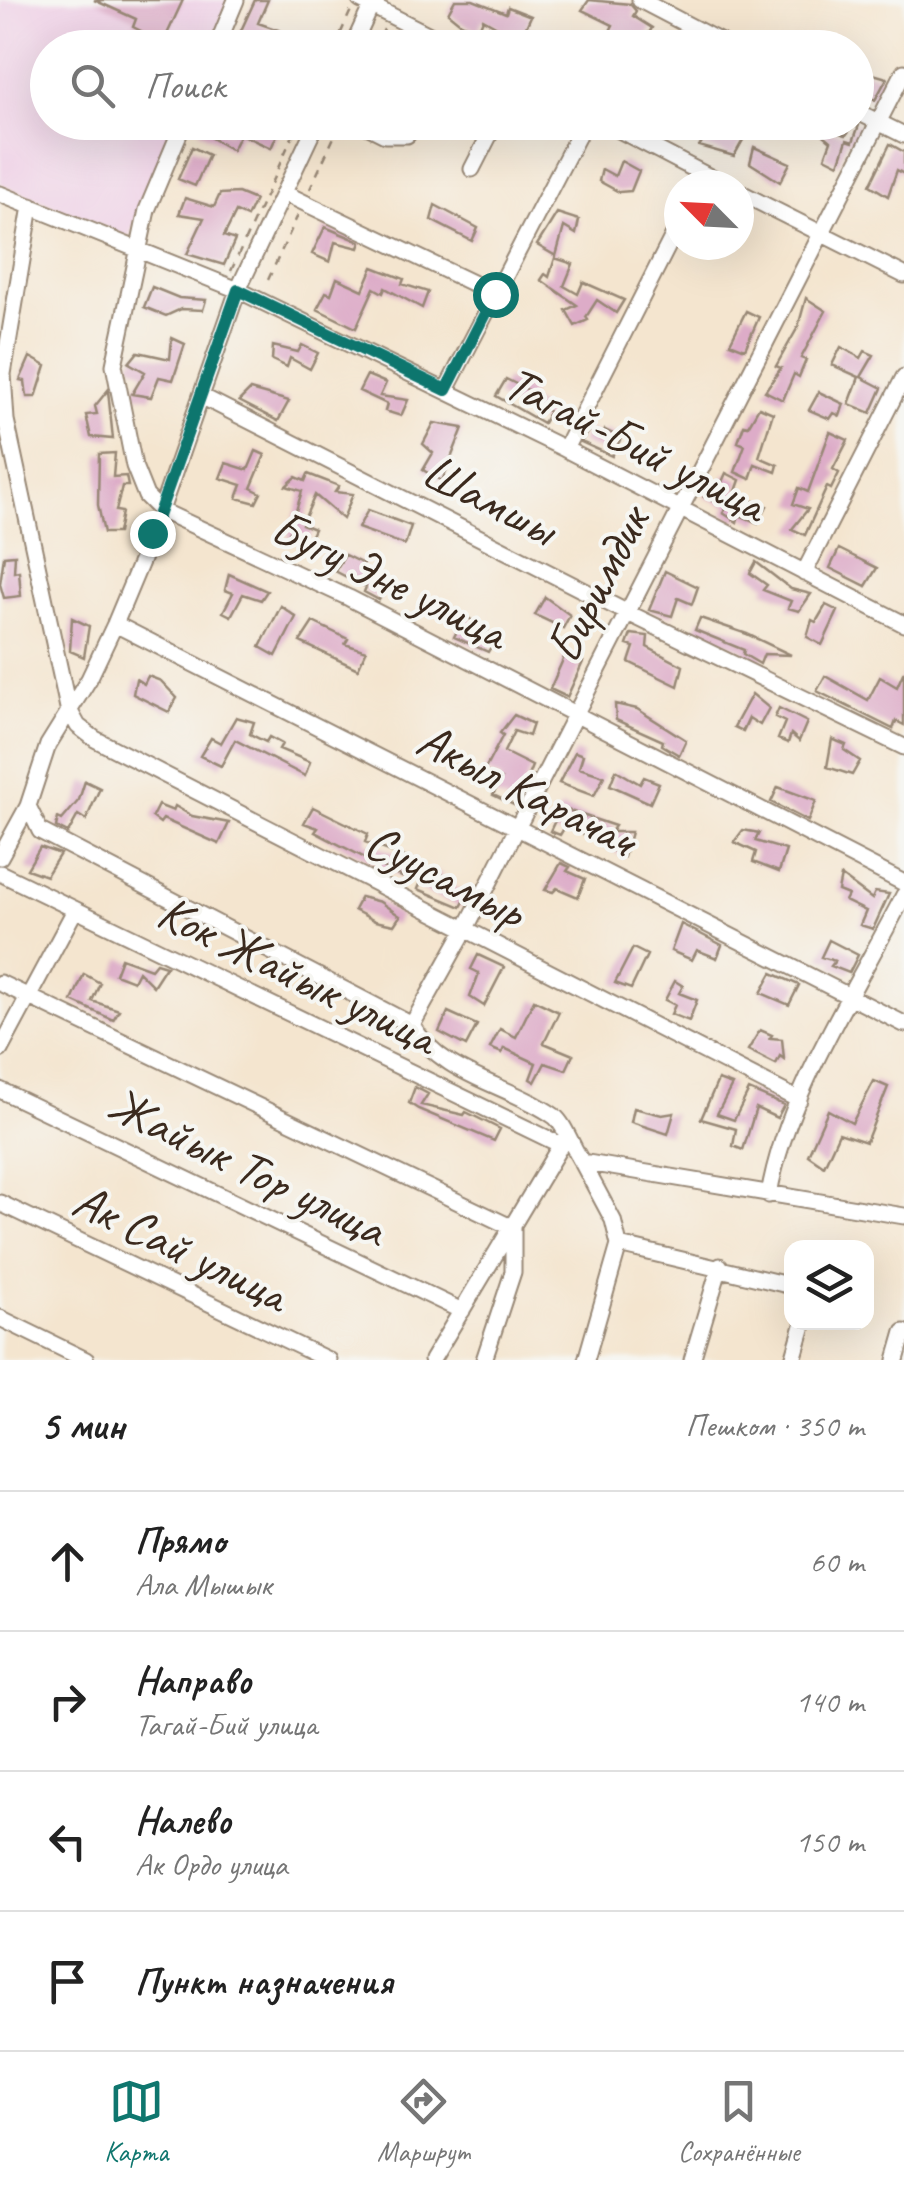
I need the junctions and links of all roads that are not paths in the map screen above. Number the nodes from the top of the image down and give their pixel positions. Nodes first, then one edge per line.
1 (236, 0) edge
2 (640, 0) edge
3 (365, 3) edge
4 (224, 30) edge
5 (357, 30) edge
6 (419, 30) edge
7 (698, 30) edge
8 (904, 72) edge
9 (874, 120) edge
10 (878, 122) junction
11 (874, 130) edge
12 (904, 135) edge
13 (176, 140) edge
14 (309, 140) edge
15 (487, 140) edge
16 (575, 140) edge
17 (634, 140) edge
18 (869, 140) edge
19 (472, 169) dead end
20 (684, 170) edge
21 (284, 192) junction
22 (0, 194) edge
23 (754, 199) edge
24 (32, 206) junction
25 (821, 232) junction
26 (136, 249) junction
27 (664, 254) edge
28 (904, 274) edge
29 (238, 290) junction
30 (495, 294) junction
31 (904, 377) edge
32 (446, 390) junction
33 (203, 397) junction
34 (566, 449) junction
35 (679, 508) junction
36 (160, 510) junction
37 (804, 573) junction
38 (626, 612) junction
39 (115, 624) junction
40 (904, 624) edge
41 (68, 708) junction
42 (574, 715) junction
43 (904, 746) edge
44 (28, 806) junction
45 (517, 828) junction
46 (0, 856) edge
47 (0, 874) edge
48 (904, 883) edge
49 (904, 896) edge
50 (75, 910) junction
51 (465, 930) junction
52 (0, 983) edge
53 (28, 996) junction
54 (852, 996) junction
55 (904, 1024) edge
56 (412, 1025) junction
57 (0, 1050) edge
58 (0, 1090) edge
59 (799, 1100) junction
60 (563, 1142) junction
61 (582, 1162) junction
62 (769, 1194) junction
63 (0, 1203) edge
64 (904, 1216) edge
65 (513, 1228) junction
66 (619, 1244) junction
67 (720, 1266) junction
68 (784, 1284) edge
69 (462, 1312) junction
70 (0, 1318) edge
71 (802, 1330) edge
72 (904, 1332) edge
73 (86, 1360) edge
74 (328, 1360) edge
75 (432, 1360) edge
76 (484, 1360) edge
77 (586, 1360) edge
78 (692, 1360) edge
79 (793, 1360) edge
80 (896, 1360) edge

1 - 4 street
2 - 7 street
3 - 5 street
3 - 6 street
8 - 10 street, Биримдик
9 - 10 street
10 - 11 street, Биримдик
10 - 12 street
13 - 26 street
14 - 21 street
15 - 19 street
16 - 30 street
17 - 20 street
18 - 25 street, Биримдик
21 - 29 street
21 - 30 street
22 - 24 street, Тагай-Бий улица
23 - 25 street
24 - 26 street, Тагай-Бий улица
24 - 41 street
25 - 28 street
25 - 35 street, Биримдик
26 - 29 street, Тагай-Бий улица
26 - 36 street
27 - 34 street
29 - 32 street, Тагай-Бий улица
29 - 33 street
30 - 32 street
31 - 37 street
32 - 34 street, Тагай-Бий улица
33 - 36 street
33 - 38 street, Шамшы
34 - 35 street, Тагай-Бий улица
35 - 37 street, Тагай-Бий улица
35 - 38 street, Биримдик
36 - 39 street
36 - 42 street, Бугу Эне улица
37 - 40 street, Тагай-Бий улица
38 - 42 street, Биримдик
38 - 43 street, Шамшы
39 - 41 street
39 - 45 street, Акыл Карачач
41 - 44 street
41 - 51 street, Суусамыр
42 - 45 street, Биримдик
42 - 48 street, Бугу Эне улица
44 - 46 street
44 - 56 street
45 - 51 street, Биримдик
45 - 54 street, Акыл Карачач
47 - 50 street, Кок Жайык улица
49 - 54 street
50 - 53 street
50 - 60 street, Кок Жайык улица
51 - 56 street, Биримдик
51 - 59 street, Суусамыр
52 - 53 street
53 - 57 street
53 - 65 street
54 - 55 street, Акыл Карачач
54 - 59 street
56 - 60 street
58 - 69 street, Жайык Тор улица
59 - 62 street
60 - 61 street
60 - 65 street
61 - 62 street
61 - 66 street
62 - 64 street
63 - 74 street, Ак Сай улица
65 - 69 street
65 - 76 street
66 - 67 street
66 - 77 street
67 - 68 street
67 - 78 street
69 - 75 street
70 - 73 street
71 - 79 street
72 - 80 street

